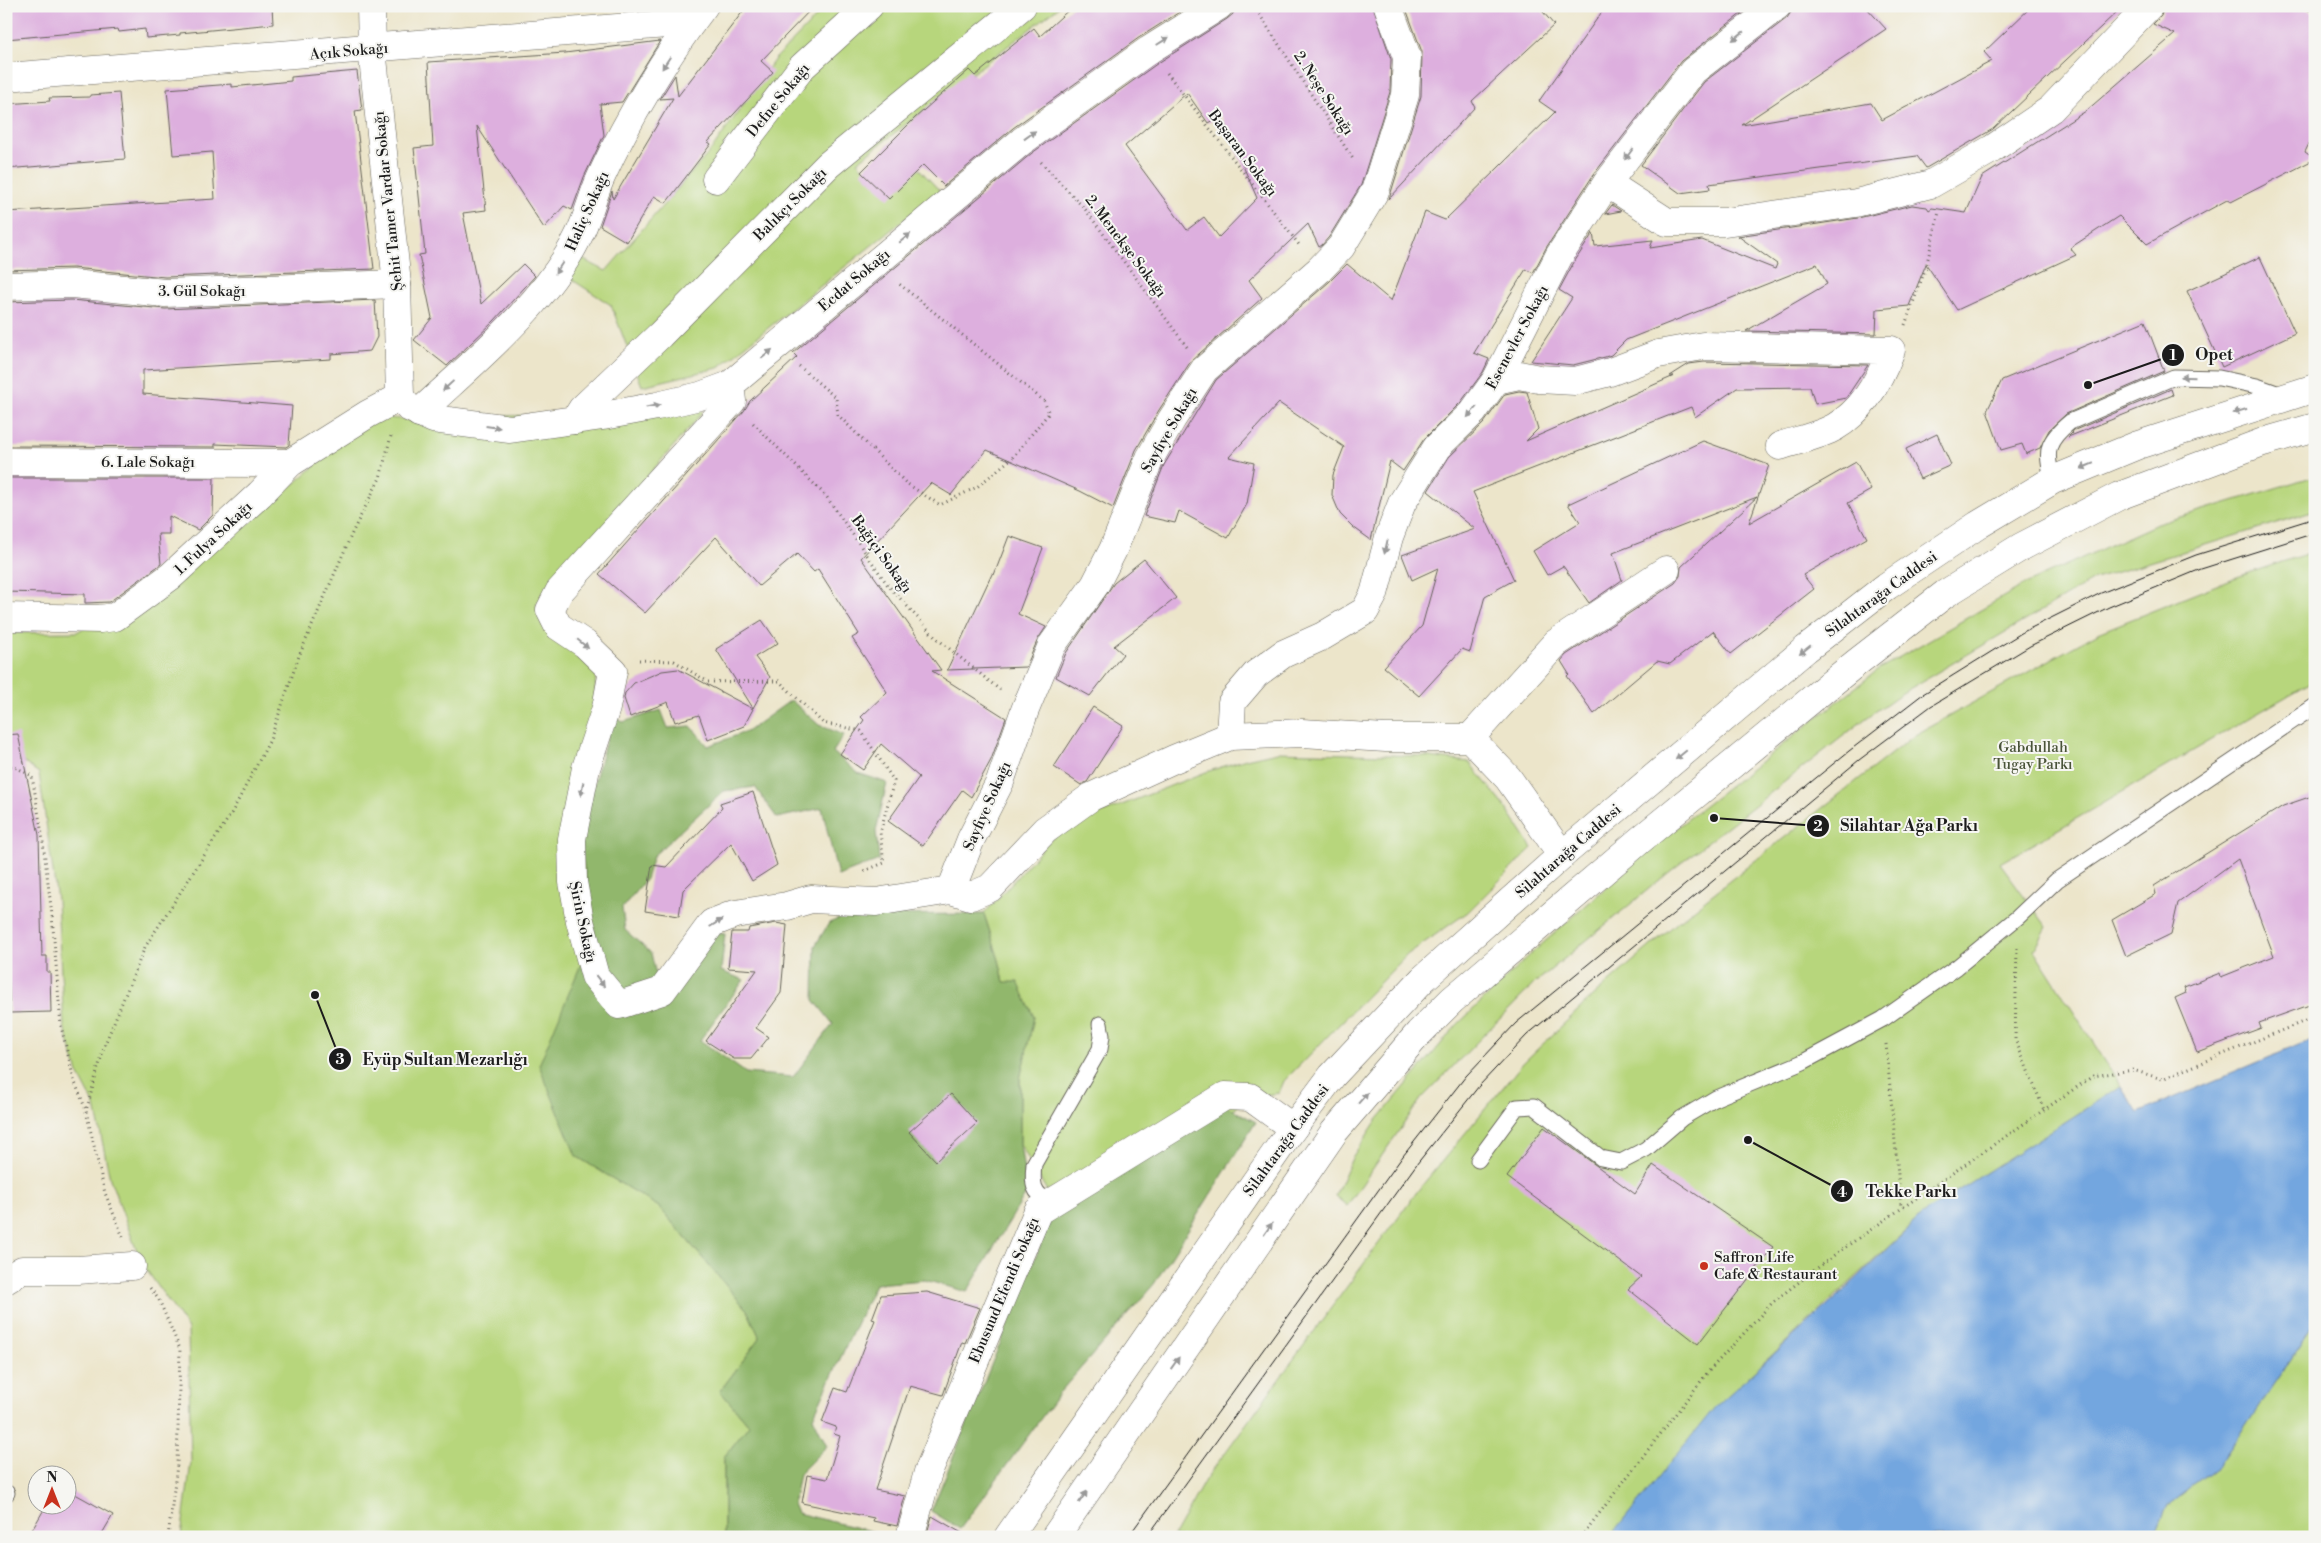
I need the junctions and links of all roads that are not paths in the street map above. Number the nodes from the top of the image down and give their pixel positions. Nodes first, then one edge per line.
1 (371, 6) edge
2 (869, 6) edge
3 (1022, 6) edge
4 (1219, 6) edge
5 (1388, 6) edge
6 (1777, 6) edge
7 (2149, 6) edge
8 (698, 14) edge
9 (372, 49) junction
10 (6, 77) edge
11 (716, 178) dead end
12 (1607, 183) junction
13 (397, 284) junction
14 (6, 286) edge
15 (1496, 380) junction
16 (2315, 388) edge
17 (731, 393) junction
18 (2286, 396) junction
19 (409, 405) junction
20 (575, 420) junction
21 (2315, 427) edge
22 (1780, 446) dead end
23 (6, 462) edge
24 (290, 463) junction
25 (2052, 480) junction
26 (1666, 570) dead end
27 (550, 610) joint
28 (6, 618) edge
29 (2315, 706) edge
30 (1230, 736) junction
31 (1470, 738) junction
32 (1562, 855) junction
33 (951, 890) junction
34 (1100, 1024) dead end
35 (1293, 1128) junction
36 (1478, 1160) dead end
37 (1051, 1202) junction
38 (132, 1266) road end
39 (6, 1280) edge
40 (910, 1537) edge
41 (1008, 1537) edge
42 (1056, 1537) edge

1 - 9 street, Şehit Tamer Vardar Sokağı
2 - 11 street, Defne Sokağı
3 - 20 street, Balıkçı Sokağı
17 -> 4 street, Ecdat Sokağı
5 - 33 street, Sayfiye Sokağı
6 -> 12 street, Esenevler Sokağı
7 - 12 street
8 - 9 street, Açık Sokağı
8 -> 19 street, Haliç Sokağı
9 - 10 street, Açık Sokağı
9 - 13 street, Şehit Tamer Vardar Sokağı
12 - 15 street, Esenevler Sokağı
13 - 14 street, 3. Gül Sokağı
13 - 19 street, Şehit Tamer Vardar Sokağı
15 - 22 street
15 -> 30 street, Esenevler Sokağı
16 - 18 street, Silahtarağa Caddesi
20 -> 17 street
17 - 27 street, Ecdat Sokağı
18 -> 25 street, Silahtarağa Caddesi
18 -> 25 lane
19 -> 20 street
19 - 24 street, 1. Fulya Sokağı
42 -> 21 street
23 - 24 street, 6. Lale Sokağı
24 - 28 street, 1. Fulya Sokağı
25 -> 32 street, Silahtarağa Caddesi
26 - 31 street
27 -> 33 street, Şirin Sokağı
29 - 36 lane
30 - 31 street
30 - 33 street
31 - 32 street
32 - 35 street, Silahtarağa Caddesi
34 - 37 lane
35 - 37 street, Ebusuud Efendi Sokağı
35 - 41 street, Silahtarağa Caddesi
37 - 40 street, Ebusuud Efendi Sokağı
38 - 39 street

